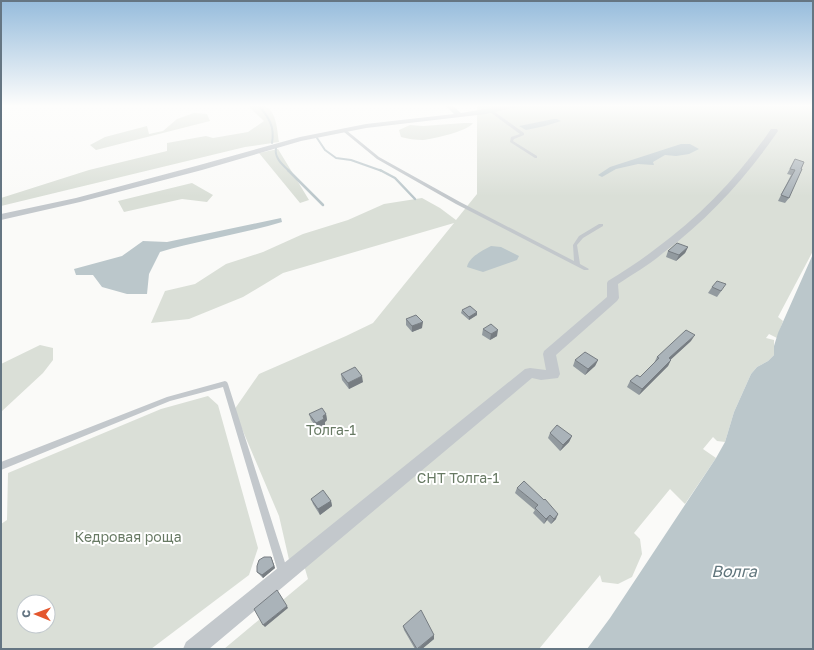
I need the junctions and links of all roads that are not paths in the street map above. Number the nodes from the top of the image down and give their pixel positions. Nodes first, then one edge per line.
1 (320, 135) edge
2 (349, 135) edge
3 (519, 135) edge
4 (771, 135) edge
5 (536, 157) dead end
6 (1, 217) edge
7 (601, 225) dead end
8 (577, 264) junction
9 (586, 269) dead end
10 (1, 466) edge
11 (284, 573) junction
12 (193, 649) edge

1 - 6 street
2 - 8 lane
3 - 5 lane
4 - 11 street
7 - 8 lane
8 - 9 lane
10 - 11 lane
11 - 12 street

